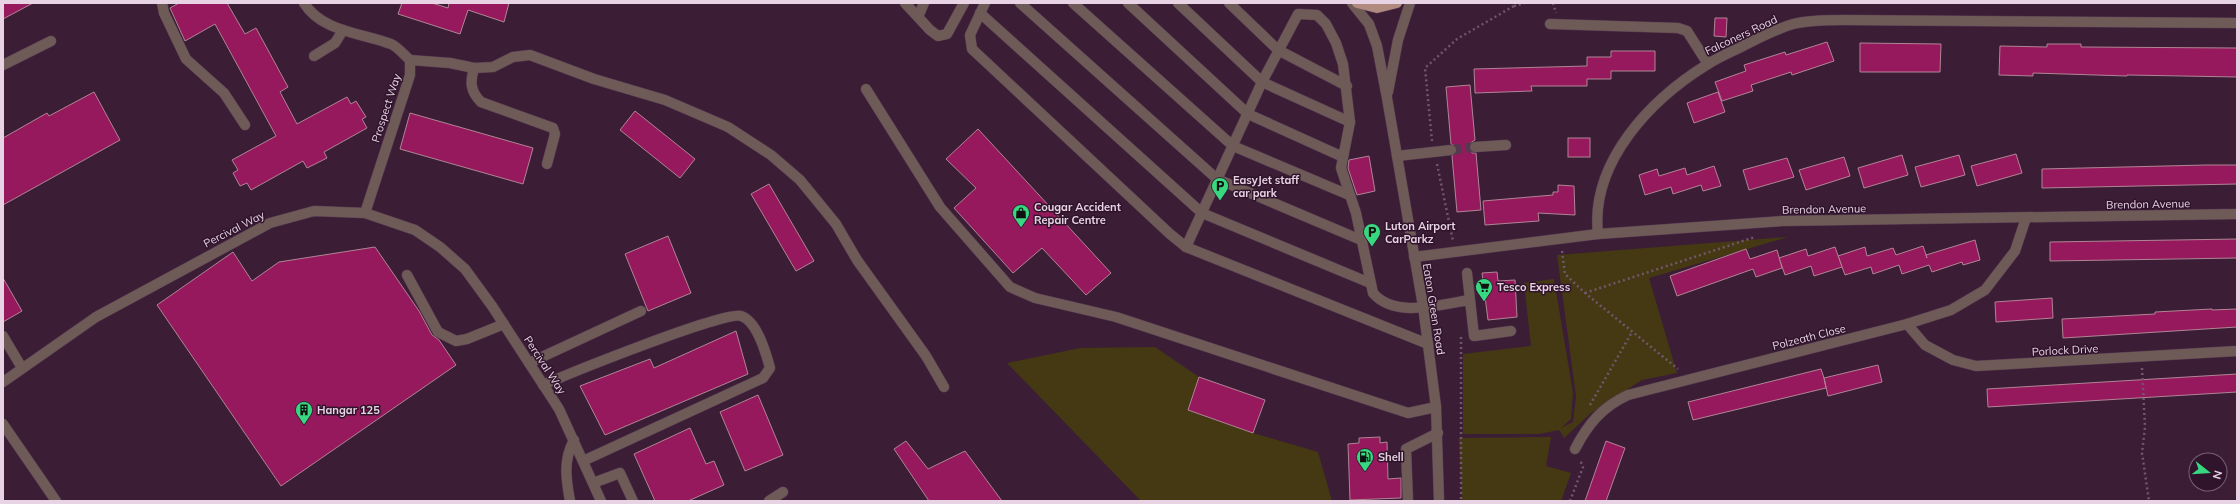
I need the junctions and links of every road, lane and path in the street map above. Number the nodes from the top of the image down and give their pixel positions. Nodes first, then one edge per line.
1 (162, 3) edge
2 (304, 3) edge
3 (905, 3) edge
4 (924, 3) edge
5 (964, 3) edge
6 (985, 3) edge
7 (1020, 3) edge
8 (1073, 3) edge
9 (1128, 3) edge
10 (1178, 3) edge
11 (1230, 3) edge
12 (1352, 3) edge
13 (1357, 3) edge
14 (1396, 3) edge
15 (1410, 3) edge
16 (1525, 3) edge
17 (1514, 4) edge
18 (980, 13) junction
19 (918, 17) junction
20 (2237, 23) edge
21 (1550, 24) dead end
22 (343, 30) junction
23 (1457, 39) dead end
24 (51, 41) dead end
25 (1278, 50) junction
26 (314, 56) dead end
27 (410, 60) junction
28 (1708, 64) junction
29 (3, 65) edge
30 (474, 68) junction
31 (1262, 82) junction
32 (1347, 86) junction
33 (866, 88) dead end
34 (1387, 98) junction
35 (1248, 114) junction
36 (1350, 122) junction
37 (246, 125) dead end
38 (1506, 145) dead end
39 (1233, 146) junction
40 (1476, 147) tunnel mouth
41 (1451, 150) tunnel mouth
42 (1397, 156) junction
43 (1343, 157) junction
44 (547, 164) dead end
45 (1218, 179) junction
46 (1348, 195) junction
47 (365, 212) junction
48 (1202, 213) junction
49 (2237, 214) edge
50 (2026, 218) junction
51 (1762, 233) dead end
52 (1598, 234) junction
53 (1561, 238) junction
54 (1361, 240) junction
55 (1186, 247) junction
56 (1414, 257) junction
57 (1466, 273) dead end
58 (407, 276) dead end
59 (1370, 283) junction
60 (1585, 294) junction
61 (1470, 300) junction
62 (1423, 306) junction
63 (641, 311) dead end
64 (504, 324) junction
65 (1908, 324) junction
66 (1511, 331) dead end
67 (1632, 332) junction
68 (3, 336) edge
69 (1428, 344) junction
70 (2237, 351) edge
71 (2142, 358) junction
72 (529, 363) junction
73 (22, 368) junction
74 (1690, 379) junction
75 (3, 382) edge
76 (543, 385) junction
77 (944, 387) dead end
78 (1436, 407) junction
79 (1588, 408) dead end
80 (3, 424) edge
81 (1438, 433) junction
82 (574, 440) junction
83 (1575, 449) joint
84 (583, 461) junction
85 (593, 483) junction
86 (783, 492) dead end
87 (56, 501) edge
88 (570, 501) edge
89 (600, 501) edge
90 (633, 501) edge
91 (769, 501) edge
92 (1408, 501) edge
93 (1439, 501) edge
94 (1570, 501) edge
95 (2149, 501) edge

1 - 37 street
2 - 22 street
3 - 19 street
4 - 19 street
5 - 19 street
6 - 18 street
7 - 45 street
8 - 39 street
9 - 35 street
10 - 31 street
11 - 25 street
12 - 34 street, Eaton Green Road
13 - 14 main road
15 - 34 street, Eaton Green Road
16 - 17 path
17 - 23 path
18 - 48 street
18 - 55 street
20 - 28 street, Falconers Road
21 - 28 street
22 - 26 street
22 - 27 street
24 - 29 street
25 - 31 street
25 - 32 street
25 - 32 street
27 - 30 street
27 - 47 street, Prospect Way
28 - 52 street, Falconers Road
30 - 44 street
30 - 77 street
31 - 35 street
31 - 36 street
32 - 36 street
33 - 78 street
34 - 42 street, Eaton Green Road
35 - 39 street
35 - 43 street
36 - 43 street
38 - 40 street
39 - 45 street
39 - 46 street
41 - 42 street
42 - 56 street, Eaton Green Road
43 - 46 street
45 - 48 street
45 - 54 street
46 - 54 street
47 - 64 street, Percival Way
47 - 73 street, Percival Way
48 - 55 street
48 - 59 street
49 - 50 street, Brendon Avenue
50 - 52 street, Brendon Avenue
50 - 65 street, Polzeath Close
51 - 60 path
52 - 53 street, Brendon Avenue
53 - 56 street, Brendon Avenue
53 - 60 path
54 - 59 street
55 - 69 street
56 - 62 street, Eaton Green Road
57 - 61 street
58 - 64 street
59 - 62 street
60 - 67 path
61 - 62 street
61 - 66 street
62 - 69 street, Eaton Green Road
63 - 72 street
64 - 72 street, Percival Way
65 - 71 street, Porlock Drive
65 - 74 street, Polzeath Close
67 - 74 path
67 - 79 path
68 - 73 street
69 - 78 street, Eaton Green Road
70 - 71 street, Porlock Drive
71 - 95 path
72 - 76 street, Percival Way
73 - 75 street, Percival Way
74 - 83 street, Polzeath Close
76 - 82 street, Percival Way
76 - 84 street
78 - 81 street, Eaton Green Road
80 - 87 street
81 - 92 street
81 - 93 street, Eaton Green Road
82 - 84 street, Percival Way
82 - 88 street
83 - 94 path
84 - 85 street, Percival Way
85 - 89 street, Percival Way
85 - 90 street
86 - 91 street

